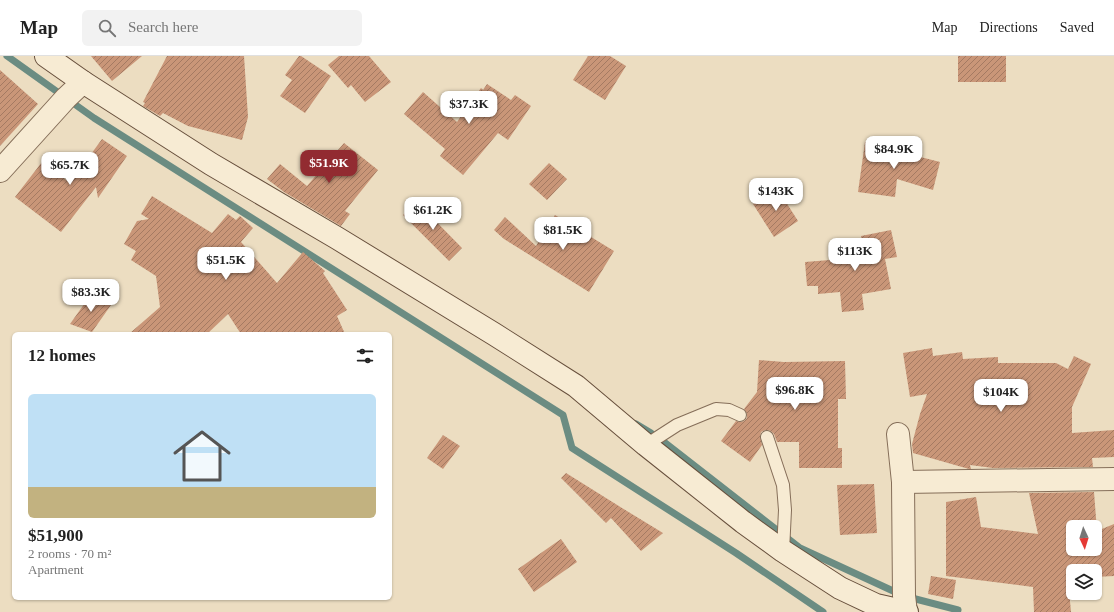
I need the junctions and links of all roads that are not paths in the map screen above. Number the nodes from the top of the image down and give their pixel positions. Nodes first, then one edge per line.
1 (46, 56) edge
2 (83, 82) junction
3 (0, 172) edge
4 (740, 414) dead end
5 (898, 434) dead end
6 (767, 437) dead end
7 (646, 445) junction
8 (1114, 479) edge
9 (903, 482) junction
10 (783, 551) junction
11 (873, 608) edge
12 (906, 612) edge

1 - 2 main road
2 - 3 main road
2 - 7 main road
4 - 7 lane
5 - 9 main road
6 - 10 lane
7 - 10 main road
8 - 9 main road
9 - 12 main road
10 - 11 main road
11 - 12 main road

